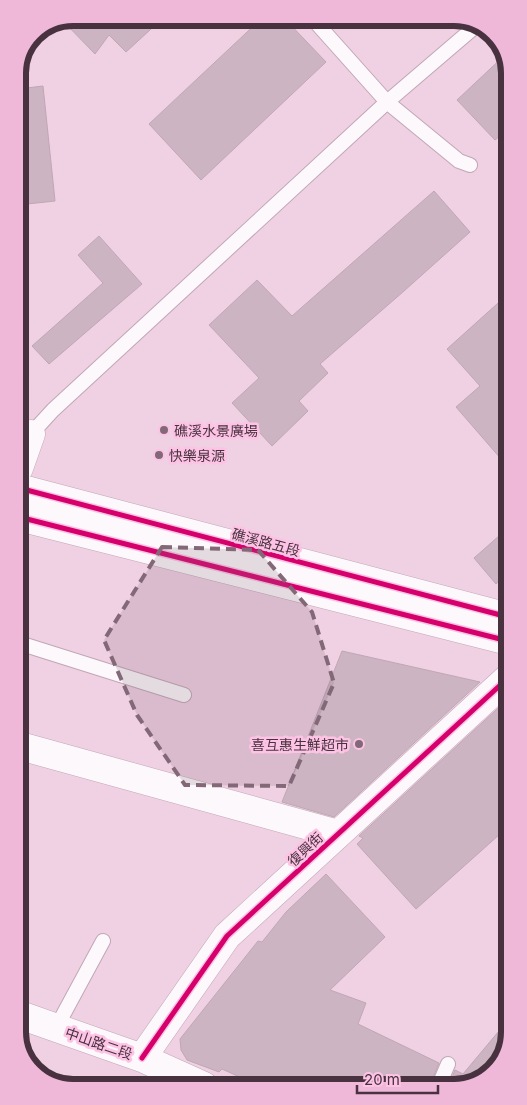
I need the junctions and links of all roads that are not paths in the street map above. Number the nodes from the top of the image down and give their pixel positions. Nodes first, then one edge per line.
1 (319, 26) edge
2 (471, 30) edge
3 (387, 102) junction
4 (470, 165) dead end
5 (31, 434) joint
6 (26, 448) edge
7 (26, 490) edge
8 (26, 519) edge
9 (501, 615) edge
10 (501, 639) edge
11 (26, 644) edge
12 (501, 684) edge
13 (184, 695) dead end
14 (26, 748) edge
15 (338, 834) junction
16 (103, 942) dead end
17 (26, 1017) edge
18 (56, 1028) junction
19 (142, 1058) junction
20 (448, 1064) dead end
21 (188, 1079) edge
22 (442, 1079) edge

1 - 3 lane
2 - 3 lane
3 - 4 lane
3 - 5 lane
5 - 6 street
7 - 9 street, 礁溪路五段
8 - 10 street
11 - 13 lane
12 - 15 street, 復興街
14 - 15 street, 復興街
15 - 19 street, 復興街
16 - 18 lane
17 - 18 street, 中山路二段
18 - 19 street, 中山路二段
19 - 21 street, 中山路二段
20 - 22 lane

